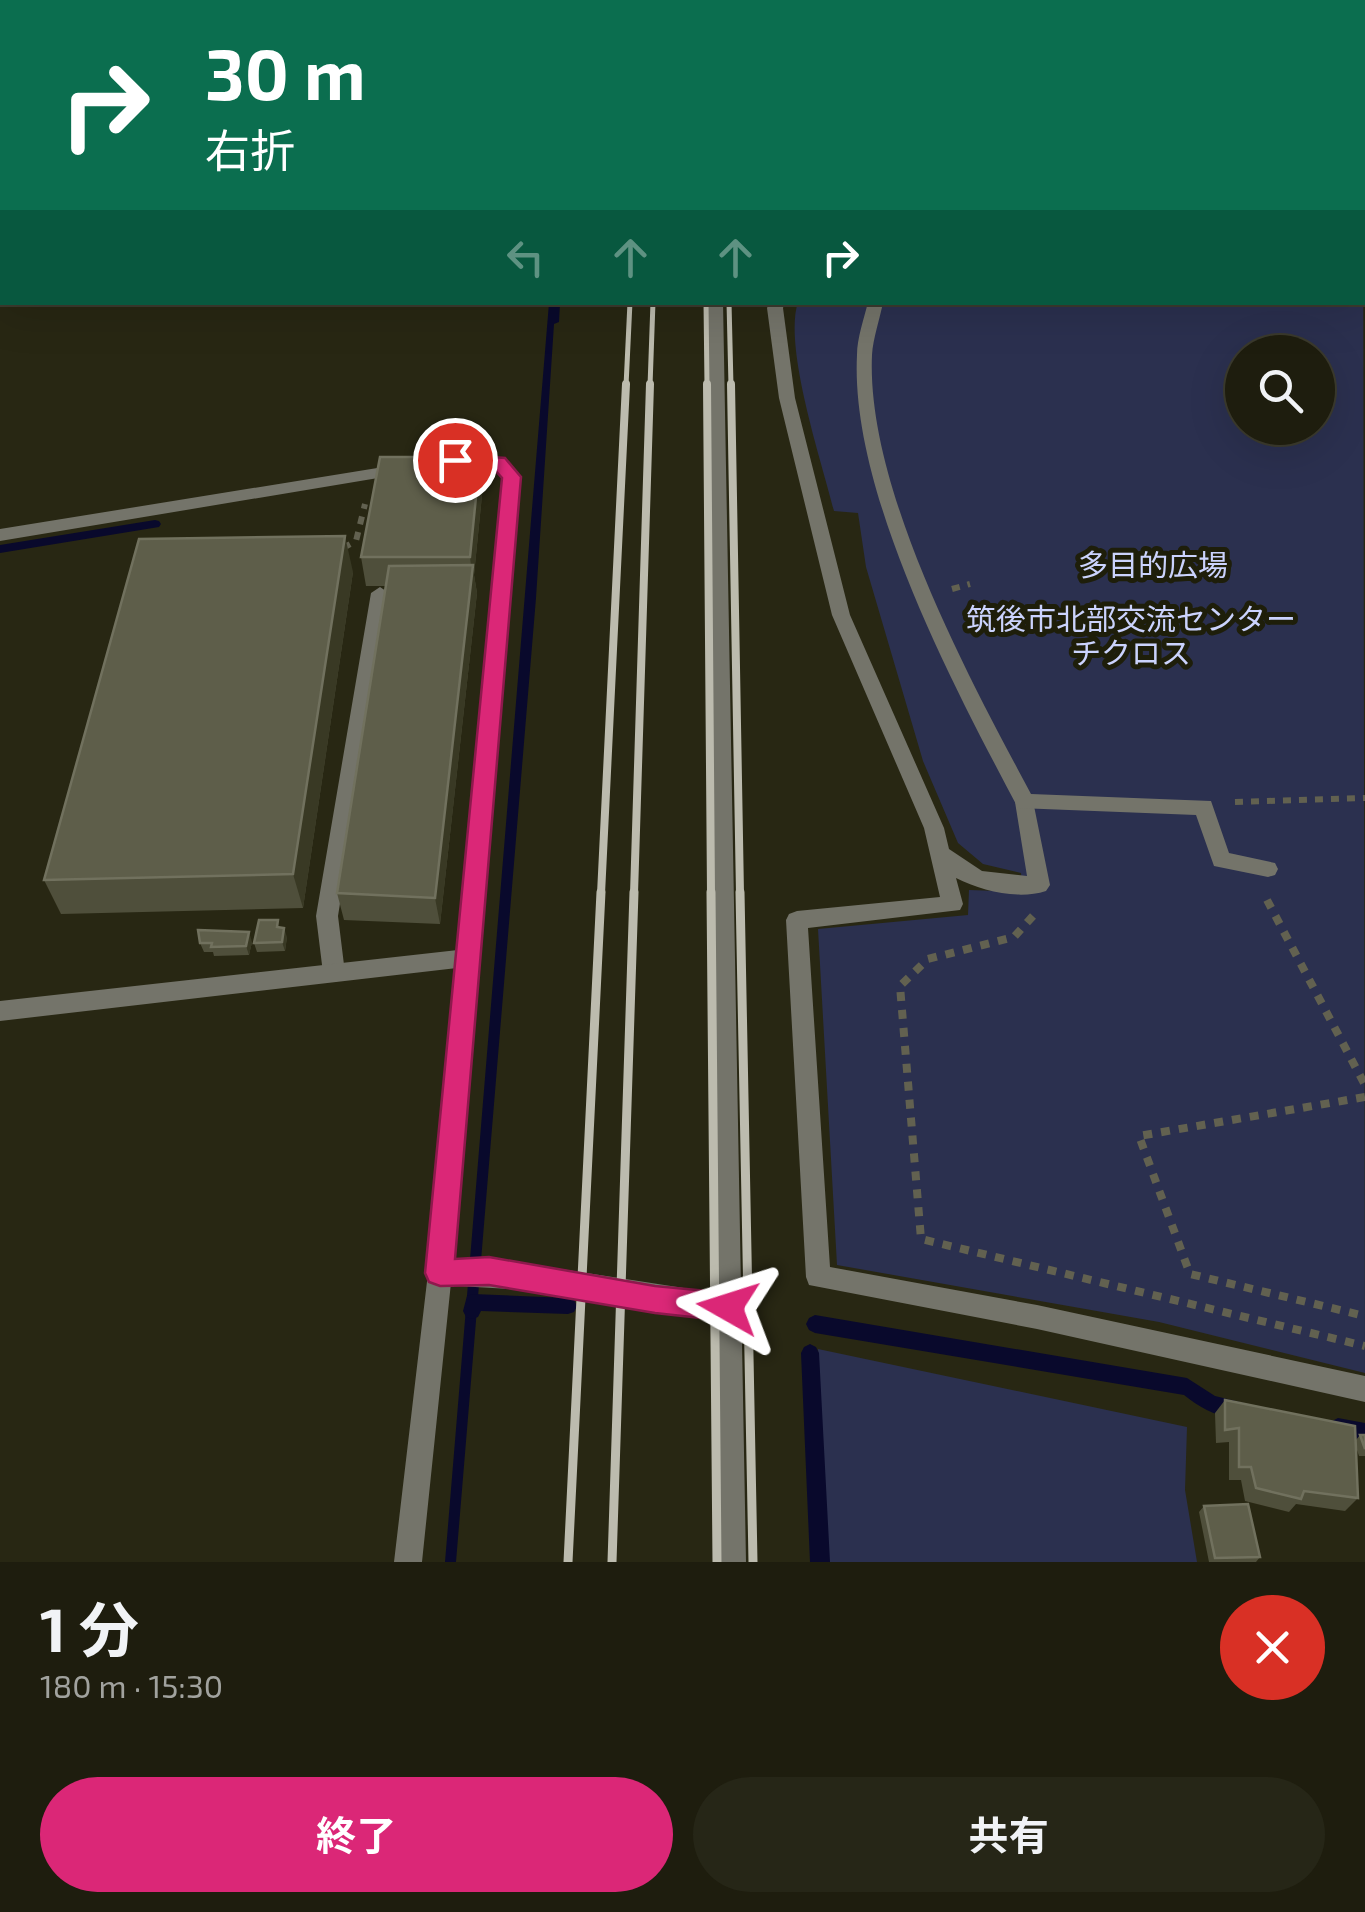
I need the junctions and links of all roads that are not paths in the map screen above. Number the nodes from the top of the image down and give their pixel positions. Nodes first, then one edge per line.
1 (714, 305) edge
2 (776, 305) edge
3 (875, 305) edge
4 (0, 534) edge
5 (380, 593) edge
6 (1025, 802) junction
7 (940, 852) junction
8 (1259, 868) road end
9 (469, 958) junction
10 (334, 974) junction
11 (0, 1011) edge
12 (440, 1273) junction
13 (728, 1307) junction
14 (1365, 1389) edge
15 (408, 1562) edge
16 (732, 1562) edge

1 - 13 street
2 - 7 street
3 - 6 street
4 - 9 street
5 - 10 street
6 - 7 street
6 - 8 street
7 - 14 street
9 - 10 street
9 - 12 street
10 - 11 street
12 - 13 street
12 - 15 street
13 - 16 street

